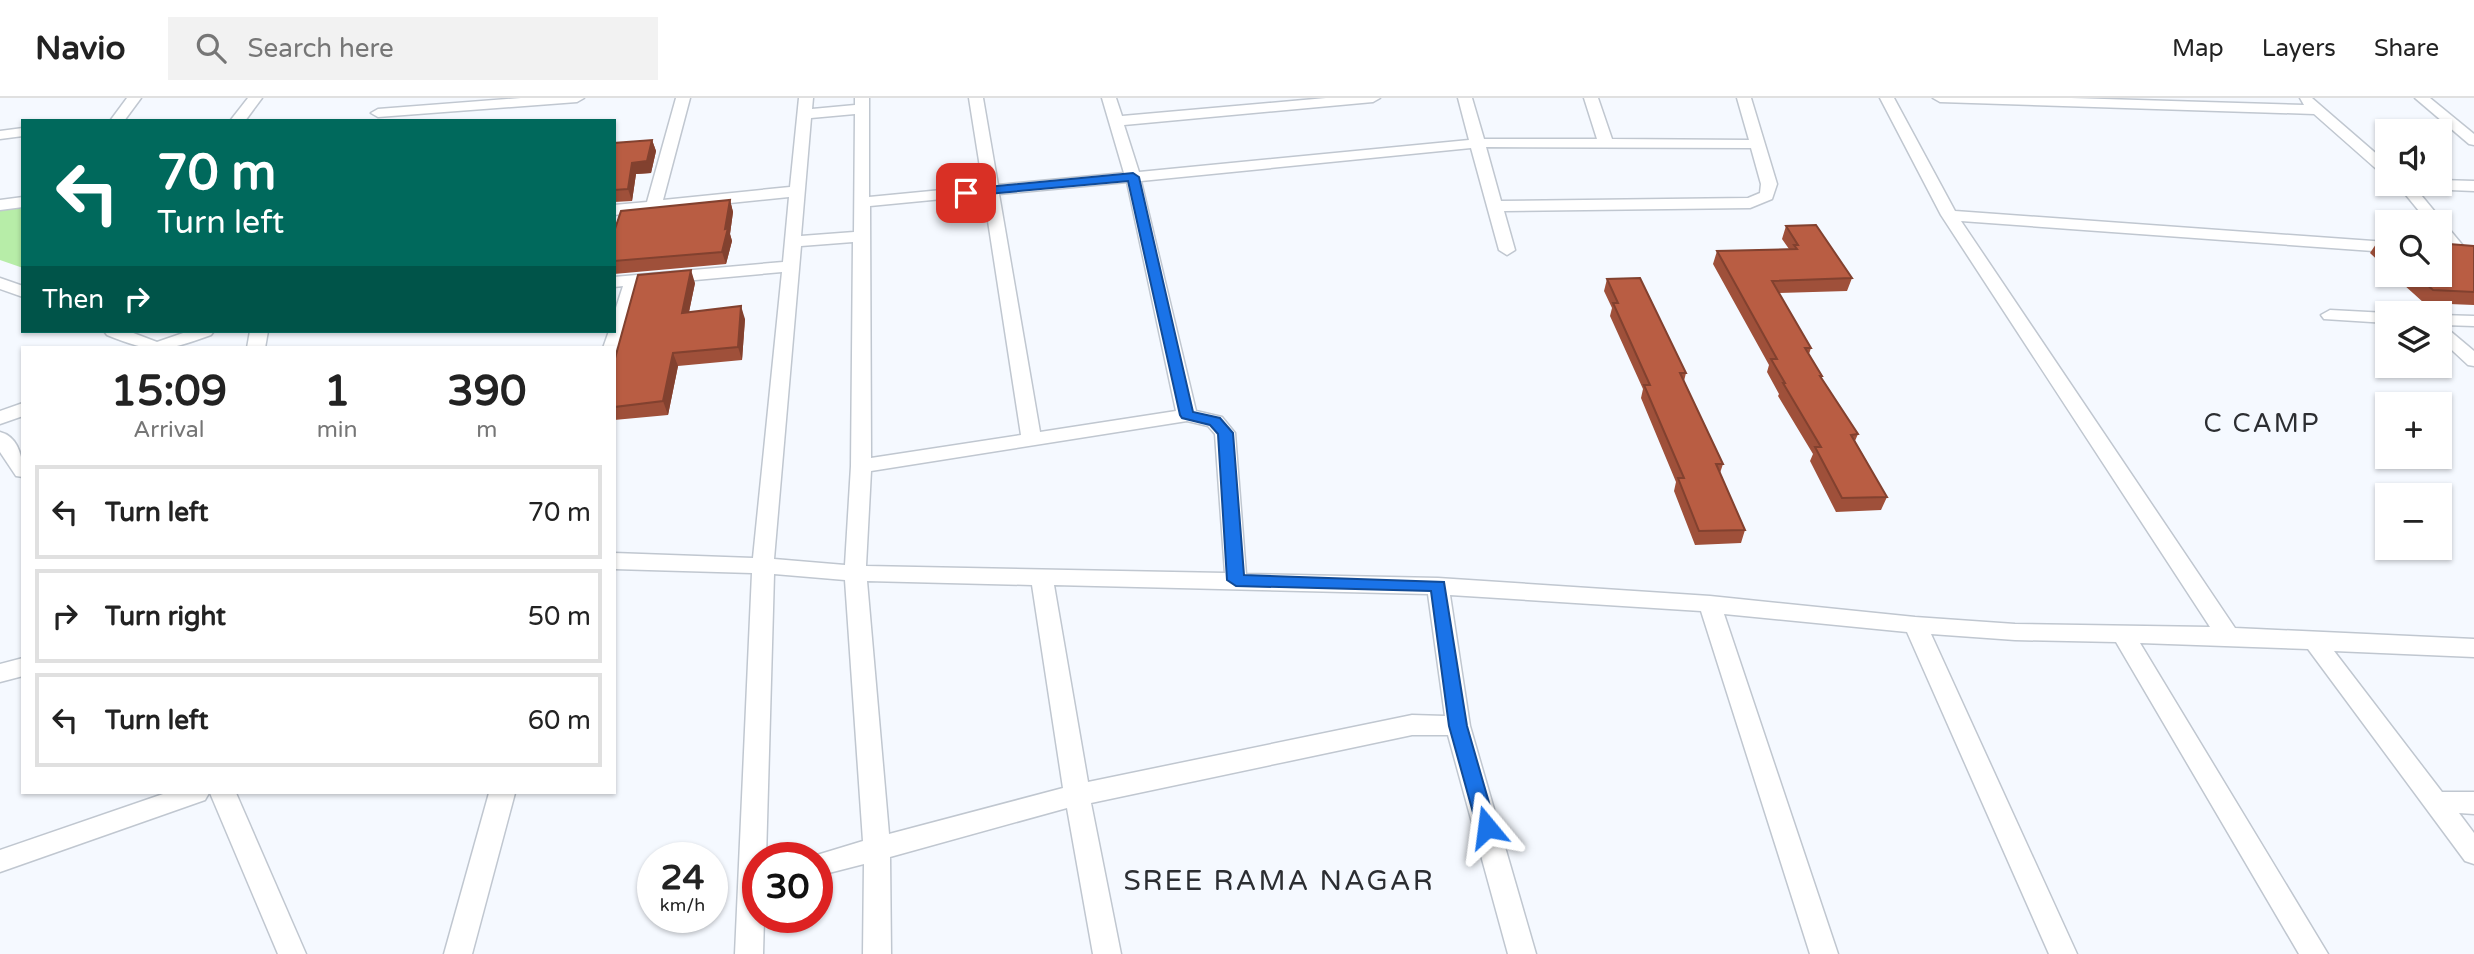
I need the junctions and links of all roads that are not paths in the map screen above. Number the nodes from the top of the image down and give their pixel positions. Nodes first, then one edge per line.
1 (134, 98) edge
2 (256, 98) edge
3 (388, 98) edge
4 (577, 98) edge
5 (683, 98) edge
6 (976, 98) edge
7 (1109, 98) edge
8 (1373, 98) edge
9 (1465, 98) edge
10 (1591, 98) edge
11 (1744, 98) edge
12 (1887, 98) edge
13 (1940, 98) edge
14 (2305, 98) edge
15 (2422, 98) edge
16 (1340, 99) edge
17 (497, 101) edge
18 (862, 103) edge
19 (805, 106) edge
20 (2316, 110) junction
21 (376, 117) edge
22 (116, 119) edge
23 (239, 119) edge
24 (1116, 121) junction
25 (21, 132) edge
26 (0, 135) edge
27 (2474, 141) edge
28 (1606, 143) junction
29 (1479, 144) junction
30 (1757, 144) junction
31 (2375, 161) edge
32 (1133, 177) junction
33 (2452, 185) edge
34 (2474, 186) edge
35 (797, 191) junction
36 (993, 191) junction
37 (2414, 196) edge
38 (21, 202) edge
39 (861, 202) junction
40 (0, 205) edge
41 (654, 206) junction
42 (1496, 206) junction
43 (616, 210) edge
44 (2426, 210) edge
45 (1950, 215) junction
46 (862, 236) junction
47 (2452, 238) edge
48 (793, 242) junction
49 (2375, 246) edge
50 (1507, 250) dead end
51 (2466, 250) edge
52 (790, 266) junction
53 (634, 280) junction
54 (0, 282) edge
55 (616, 282) edge
56 (21, 291) edge
57 (2330, 315) dead end
58 (2375, 317) edge
59 (2452, 320) edge
60 (2474, 321) edge
61 (118, 333) edge
62 (199, 333) edge
63 (2452, 341) edge
64 (152, 346) edge
65 (163, 346) edge
66 (613, 346) edge
67 (2474, 361) edge
68 (21, 410) edge
69 (1187, 415) junction
70 (0, 418) edge
71 (0, 438) edge
72 (1032, 441) junction
73 (861, 466) junction
74 (21, 468) edge
75 (616, 561) edge
76 (763, 566) junction
77 (855, 573) junction
78 (1042, 576) junction
79 (1236, 580) junction
80 (1438, 586) junction
81 (1710, 604) junction
82 (1915, 625) junction
83 (2122, 634) junction
84 (2228, 636) junction
85 (2314, 641) junction
86 (2474, 648) edge
87 (21, 668) edge
88 (0, 673) edge
89 (1458, 726) junction
90 (193, 794) edge
91 (223, 794) edge
92 (502, 794) edge
93 (1077, 795) junction
94 (2436, 802) junction
95 (2474, 803) edge
96 (755, 842) edge
97 (877, 848) junction
98 (2474, 853) edge
99 (833, 860) edge
100 (0, 862) edge
101 (750, 933) edge
102 (292, 954) edge
103 (458, 954) edge
104 (749, 954) edge
105 (877, 954) edge
106 (1107, 954) edge
107 (1522, 954) edge
108 (1824, 954) edge
109 (2063, 954) edge
110 (2314, 954) edge

1 - 22 street
2 - 23 street
3 - 21 street
4 - 17 street
5 - 41 street
6 - 36 street
7 - 24 street
8 - 16 street
9 - 29 street
10 - 28 street
11 - 30 street
12 - 45 street
13 - 20 street
14 - 20 street
15 - 27 street
16 - 24 street
17 - 21 street
18 - 19 street
18 - 39 street
19 - 35 street
20 - 31 street
24 - 32 street
25 - 26 street
28 - 29 street
28 - 30 street
29 - 32 street
29 - 42 street
30 - 42 street
32 - 36 street
32 - 69 street
33 - 34 street
35 - 41 street
35 - 48 street
36 - 39 street
36 - 72 street
37 - 44 street
38 - 40 street
39 - 46 street
41 - 43 street
42 - 50 street
45 - 49 street
45 - 84 street
46 - 48 street
46 - 73 street
47 - 51 street
48 - 52 street
52 - 53 street
52 - 76 street
53 - 55 street
53 - 66 street
54 - 56 street
57 - 58 street
59 - 60 street
61 - 64 street
62 - 65 street
63 - 67 street
68 - 70 street
69 - 72 street
69 - 79 street
71 - 74 street
72 - 73 street
73 - 77 street
75 - 76 street
76 - 77 street
76 - 96 street
77 - 78 street
77 - 97 street
78 - 79 street
78 - 93 street
79 - 80 street
80 - 81 street
80 - 89 street
81 - 82 street
81 - 108 street
82 - 83 street
82 - 109 street
83 - 84 street
83 - 110 street
84 - 85 street
85 - 86 street
85 - 94 street
87 - 88 street
89 - 93 street
89 - 107 street
90 - 100 street
91 - 102 street
92 - 103 street
93 - 97 street
93 - 106 street
94 - 95 street
94 - 98 street
97 - 99 street
97 - 105 street
101 - 104 street

